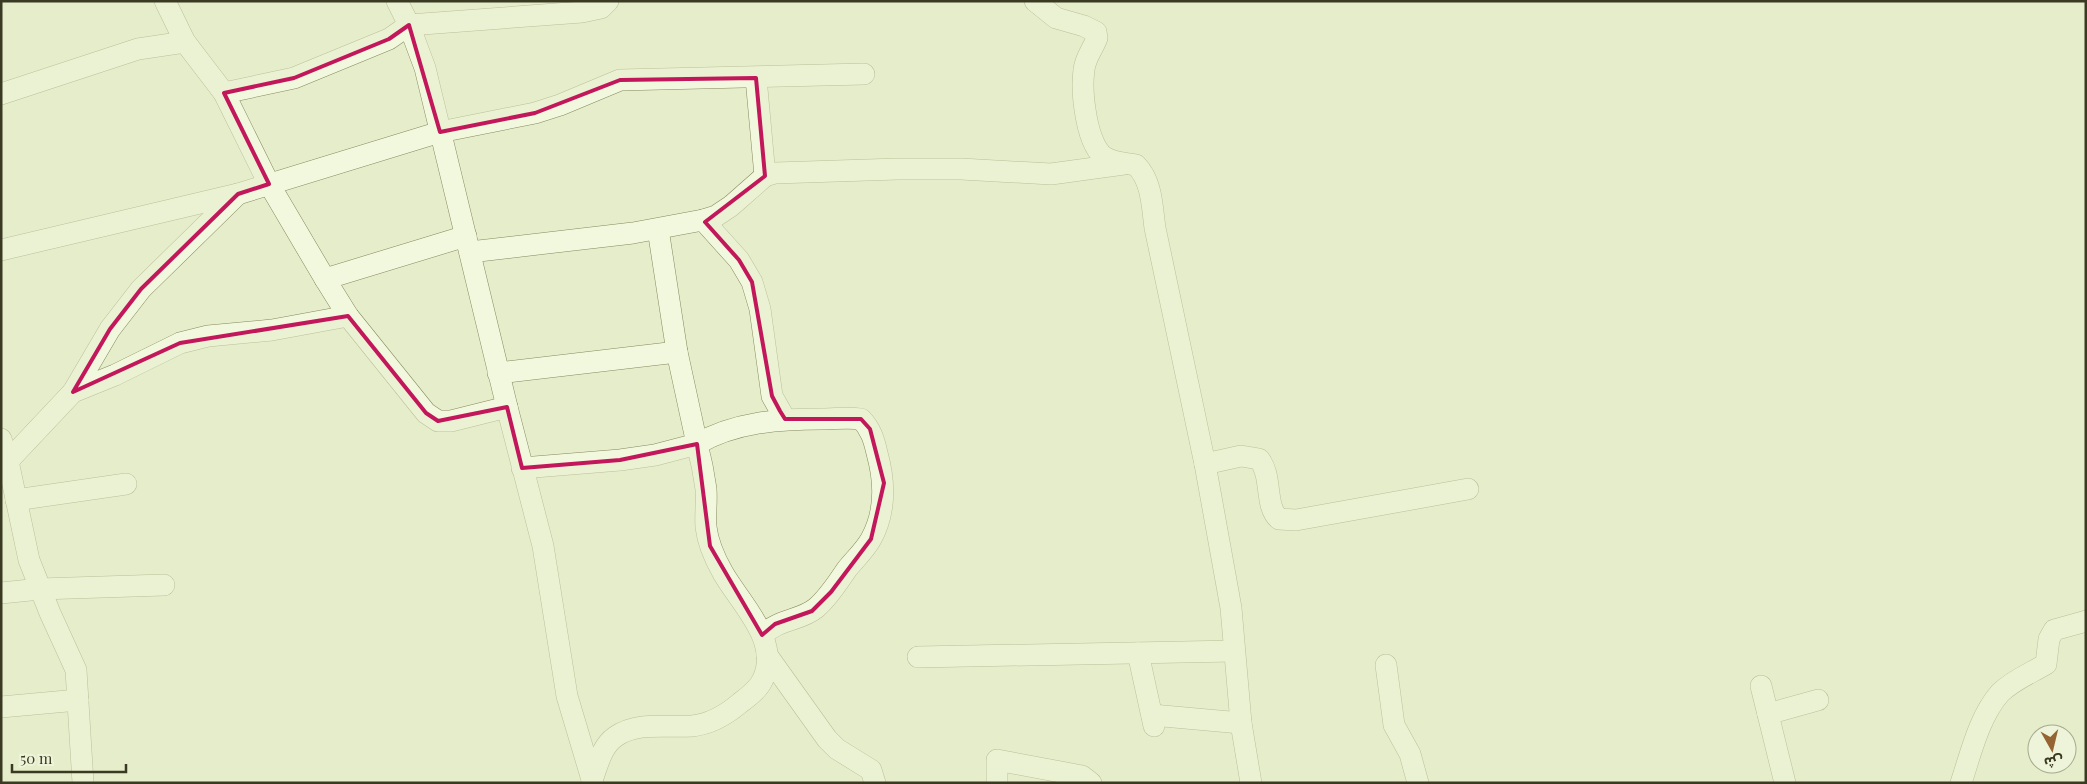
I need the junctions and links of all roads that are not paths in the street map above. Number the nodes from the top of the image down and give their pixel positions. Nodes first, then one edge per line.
1 (165, 1) edge
2 (397, 1) edge
3 (608, 1) edge
4 (1035, 1) edge
5 (410, 25) junction
6 (185, 42) junction
7 (864, 74) dead end
8 (756, 78) junction
9 (224, 93) junction
10 (1, 94) edge
11 (440, 132) junction
12 (1124, 164) junction
13 (765, 176) junction
14 (269, 184) junction
15 (238, 194) junction
16 (703, 220) junction
17 (658, 230) junction
18 (468, 244) junction
19 (1, 250) edge
20 (325, 279) junction
21 (348, 316) junction
22 (677, 352) junction
23 (498, 373) junction
24 (73, 392) junction
25 (507, 407) junction
26 (785, 419) junction
27 (1, 439) edge
28 (698, 444) junction
29 (8, 461) junction
30 (1205, 464) junction
31 (522, 468) junction
32 (126, 484) dead end
33 (1468, 489) dead end
34 (16, 500) junction
35 (164, 585) dead end
36 (40, 589) junction
37 (1, 593) edge
38 (2086, 622) edge
39 (765, 645) junction
40 (1234, 651) junction
41 (1138, 653) junction
42 (918, 656) dead end
43 (1386, 665) dead end
44 (1761, 686) dead end
45 (78, 700) junction
46 (1818, 700) dead end
47 (1, 707) edge
48 (1768, 714) junction
49 (1241, 723) junction
50 (593, 781) edge
51 (83, 783) edge
52 (875, 783) edge
53 (997, 783) edge
54 (1091, 783) edge
55 (1251, 783) edge
56 (1418, 783) edge
57 (1784, 783) edge
58 (1961, 783) edge

1 - 6 street
2 - 5 street
3 - 5 street
4 - 12 street
5 - 9 street
5 - 11 street
6 - 9 street
6 - 10 street
7 - 8 street
8 - 11 street
8 - 13 street
9 - 14 street
11 - 14 street
11 - 18 street
12 - 13 street
12 - 30 street
13 - 16 street
14 - 15 street
14 - 20 street
15 - 19 street
15 - 24 street
16 - 17 street
16 - 26 street
17 - 18 street
17 - 22 street
18 - 20 street
18 - 23 street
20 - 21 street
21 - 24 street
21 - 25 street
22 - 23 street
22 - 28 street
23 - 25 street
24 - 29 street
25 - 31 street
26 - 28 street
26 - 39 street
27 - 29 street
28 - 31 street
28 - 39 street
29 - 34 street
30 - 33 street
30 - 40 street
31 - 50 street
32 - 34 street
34 - 36 street
35 - 36 street
36 - 37 street
36 - 45 street
38 - 58 street
39 - 50 street
39 - 52 street
40 - 41 street
40 - 49 street
41 - 42 street
41 - 49 street
43 - 56 street
44 - 48 street
45 - 47 street
45 - 51 street
46 - 48 street
48 - 57 street
49 - 55 street
53 - 54 street

